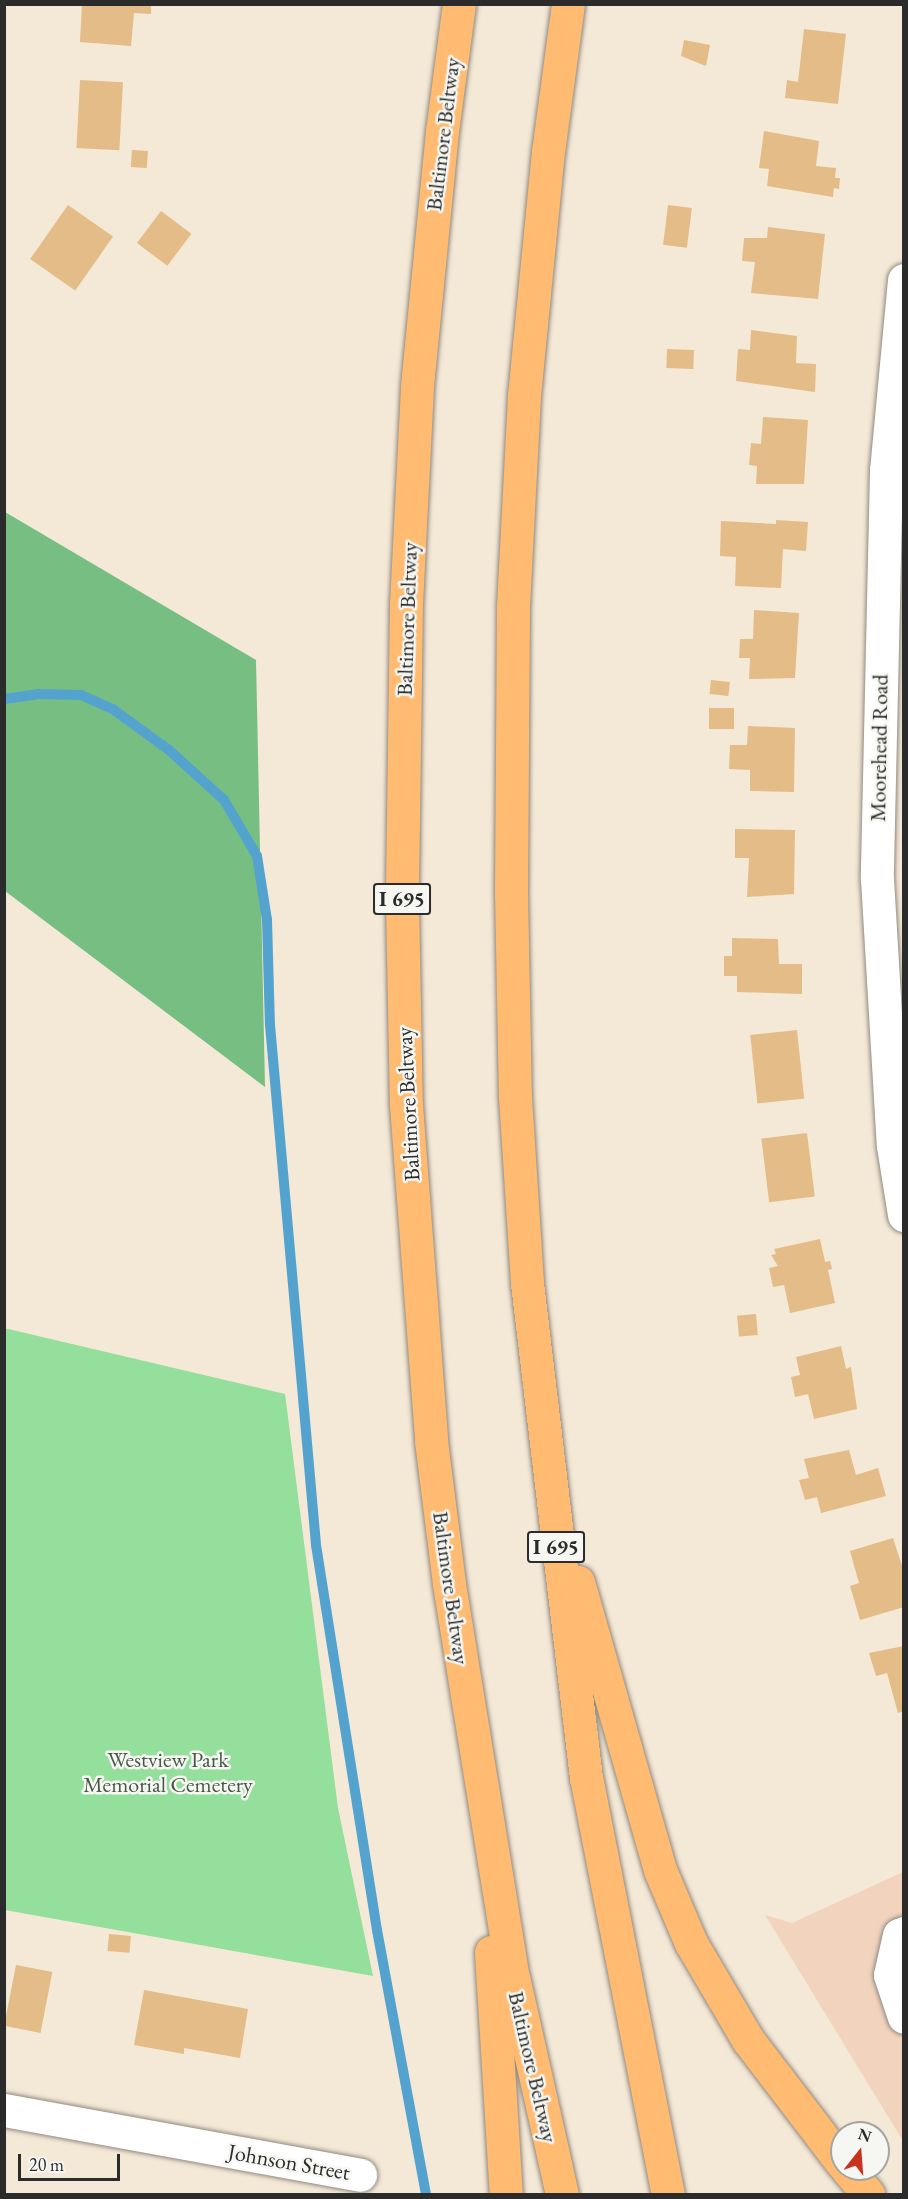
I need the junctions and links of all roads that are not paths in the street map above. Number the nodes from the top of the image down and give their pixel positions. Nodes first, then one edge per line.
1 (459, 4) edge
2 (568, 4) edge
3 (903, 280) edge
4 (899, 373) edge
5 (891, 759) edge
6 (898, 1146) edge
7 (903, 1215) edge
8 (547, 1466) junction
9 (482, 1791) junction
10 (903, 1933) edge
11 (903, 2017) edge
12 (4, 2110) edge
13 (830, 2147) edge
14 (360, 2175) dead end
15 (857, 2181) edge
16 (506, 2194) edge
17 (562, 2194) edge
18 (668, 2194) edge
19 (868, 2194) edge

1 - 9 highway, Baltimore Beltway / I 695
2 - 8 highway, I 695
3 - 4 street, Moorehead Road
4 - 5 street, Moorehead Road
5 - 6 street, Moorehead Road
6 - 7 street, Moorehead Road
8 - 13 highway
8 - 18 highway, I 695
9 - 16 highway
9 - 17 highway, Baltimore Beltway / I 695
10 - 11 street
12 - 14 street, Johnson Street
15 - 19 highway

